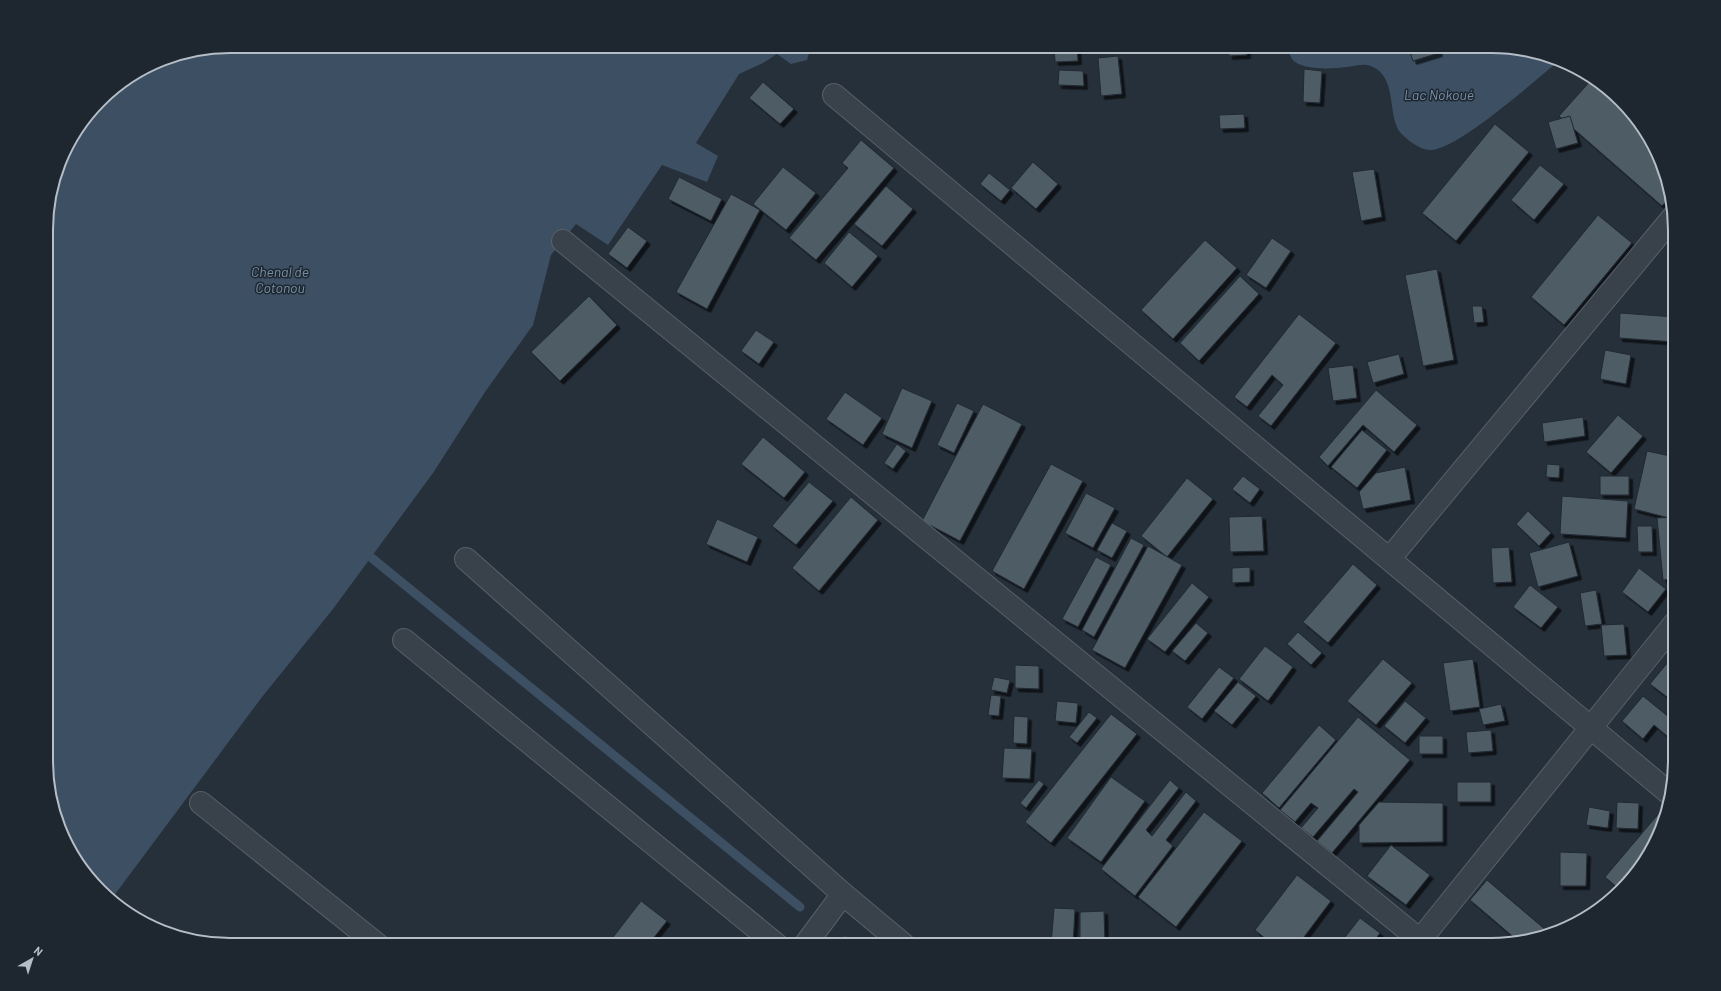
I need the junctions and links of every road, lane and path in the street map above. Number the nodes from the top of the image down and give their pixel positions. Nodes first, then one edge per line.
1 (834, 95) dead end
2 (1668, 223) edge
3 (563, 240) dead end
4 (1390, 558) junction
5 (466, 559) dead end
6 (1668, 632) edge
7 (404, 640) dead end
8 (1591, 728) junction
9 (1665, 790) edge
10 (202, 803) dead end
11 (843, 894) junction
12 (369, 938) edge
13 (768, 938) edge
14 (810, 938) edge
15 (896, 938) edge
16 (1413, 938) edge
17 (1421, 938) edge

1 - 4 street
2 - 4 street
3 - 16 street
4 - 8 street
5 - 11 street
6 - 8 street
7 - 13 street
8 - 9 street
8 - 17 street
10 - 12 street
11 - 14 street
11 - 15 street

